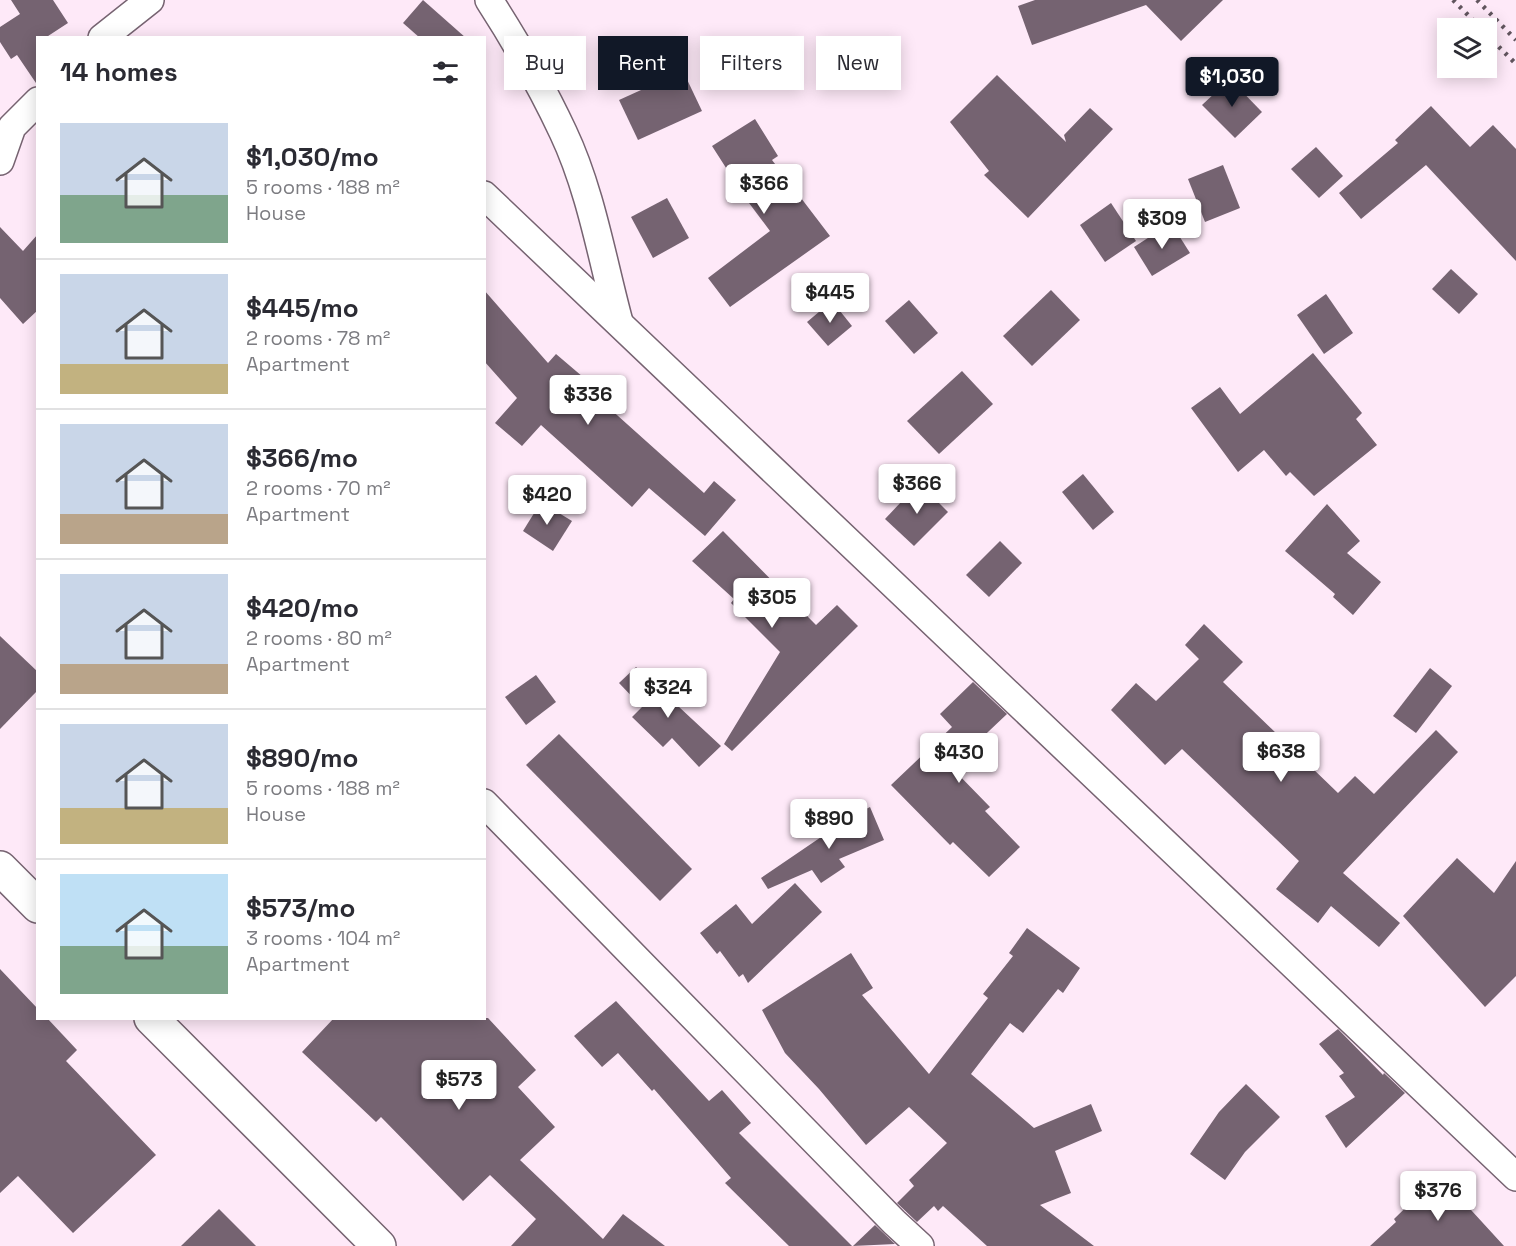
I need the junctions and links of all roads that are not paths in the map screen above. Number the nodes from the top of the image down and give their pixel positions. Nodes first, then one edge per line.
1 (150, 0) edge
2 (489, 0) edge
3 (105, 36) edge
4 (36, 103) edge
5 (0, 161) edge
6 (486, 197) edge
7 (619, 322) junction
8 (486, 805) edge
9 (0, 868) edge
10 (36, 904) edge
11 (153, 1020) edge
12 (1516, 1177) edge
13 (379, 1246) edge
14 (920, 1246) edge

1 - 3 street
2 - 7 street
4 - 5 street
6 - 7 street
7 - 12 street
8 - 14 street
9 - 10 street
11 - 13 street

